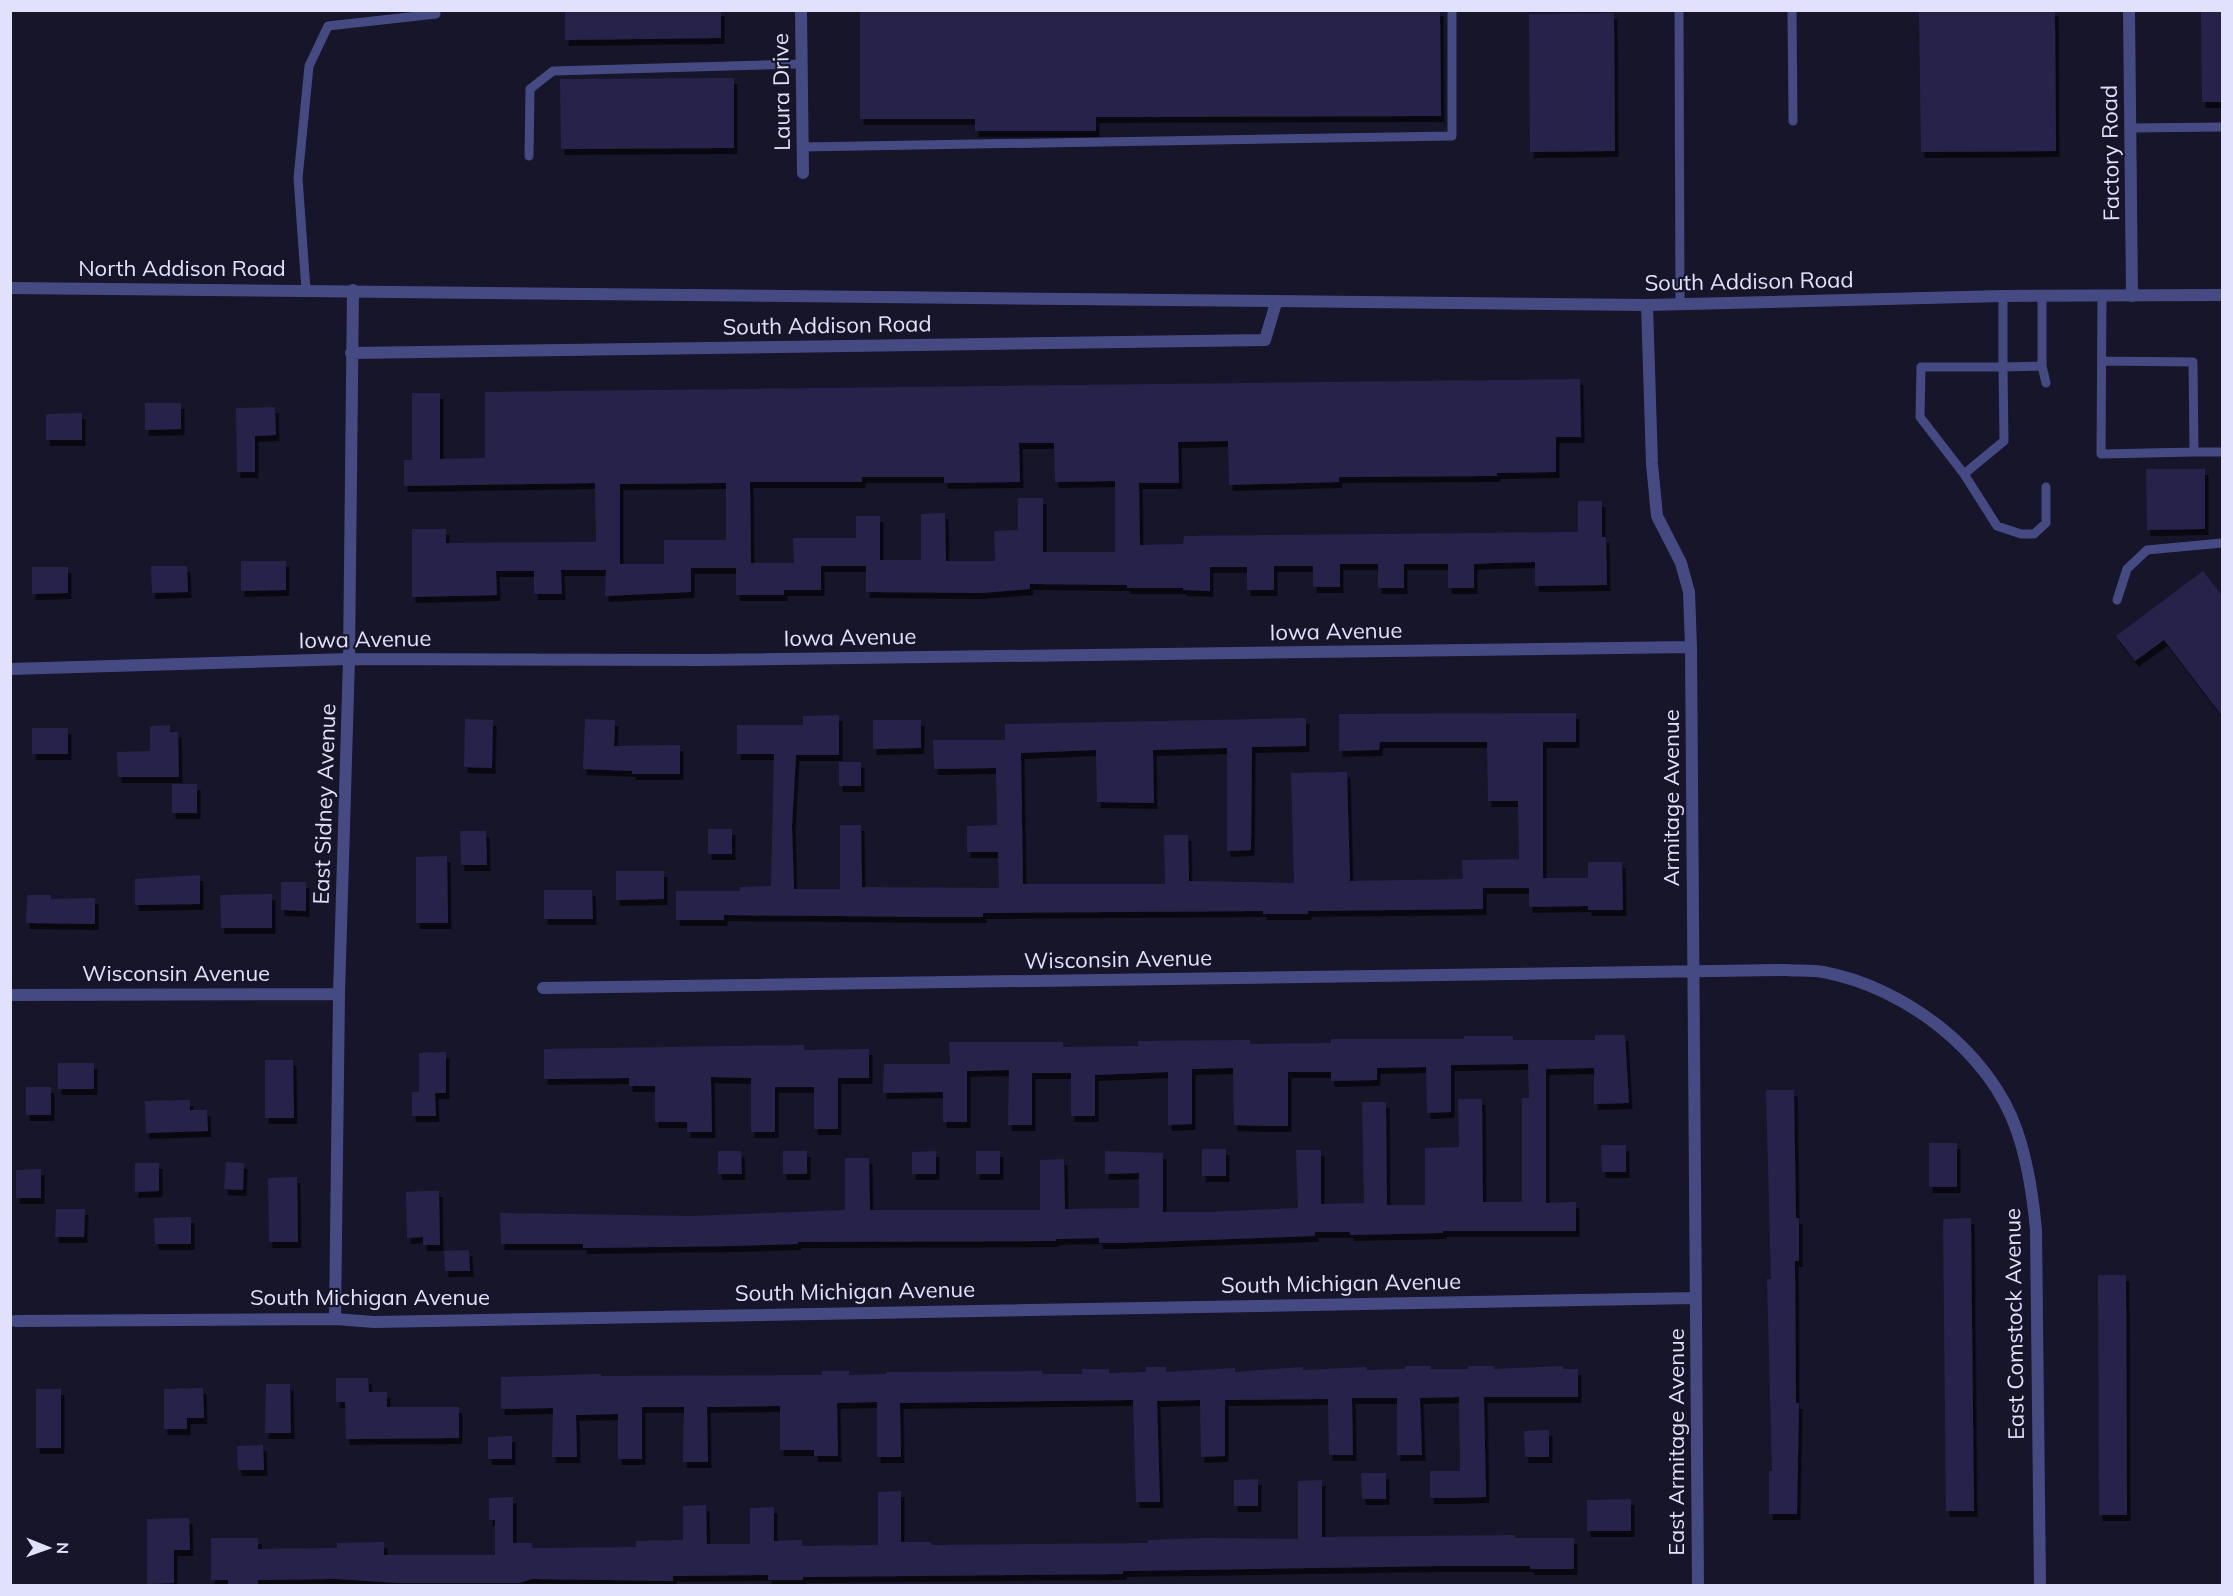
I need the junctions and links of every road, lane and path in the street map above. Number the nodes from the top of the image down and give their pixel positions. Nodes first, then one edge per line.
1 (801, 10) edge
2 (1452, 10) edge
3 (1678, 10) edge
4 (1792, 10) edge
5 (2129, 10) edge
6 (436, 14) dead end
7 (801, 64) junction
8 (1793, 121) dead end
9 (2223, 127) edge
10 (2131, 128) junction
11 (802, 147) junction
12 (529, 156) dead end
13 (803, 173) dead end
14 (10, 288) edge
15 (306, 290) junction
16 (353, 290) junction
17 (2003, 296) junction
18 (2042, 296) junction
19 (2102, 296) junction
20 (2132, 296) junction
21 (2223, 296) edge
22 (1276, 303) junction
23 (1680, 304) junction
24 (1647, 305) junction
25 (351, 353) junction
26 (2102, 362) junction
27 (2042, 366) junction
28 (2003, 367) junction
29 (2046, 383) dead end
30 (2194, 452) junction
31 (2223, 452) edge
32 (1964, 474) junction
33 (2046, 486) dead end
34 (2223, 543) edge
35 (2117, 600) dead end
36 (1691, 647) junction
37 (350, 659) junction
38 (10, 669) edge
39 (1693, 973) junction
40 (543, 988) dead end
41 (339, 994) junction
42 (12, 995) dead end
43 (1696, 1299) junction
44 (335, 1319) junction
45 (15, 1321) dead end
46 (1698, 1586) edge
47 (2040, 1586) edge

1 - 7 street, Laura Drive
2 - 11 lane
3 - 23 lane
4 - 8 lane
5 - 10 street, Factory Road
6 - 15 lane
7 - 11 street, Laura Drive
7 - 12 lane
9 - 10 lane
10 - 20 street, Factory Road
11 - 13 street, Laura Drive
14 - 15 street, North Addison Road
15 - 16 street, North Addison Road
16 - 22 street, South Addison Road
16 - 25 street, East Sidney Avenue
17 - 18 street, South Addison Road
17 - 23 street, South Addison Road
17 - 28 lane
18 - 19 street, South Addison Road
18 - 27 lane
19 - 20 street, South Addison Road
19 - 26 lane
20 - 21 street, South Addison Road
22 - 24 street, South Addison Road
22 - 25 street, South Addison Road
23 - 24 street, South Addison Road
24 - 36 street, Armitage Avenue
25 - 37 street, East Sidney Avenue
26 - 30 lane
26 - 30 lane
27 - 28 lane
27 - 29 lane
28 - 32 lane
28 - 32 lane
30 - 31 lane
32 - 33 lane
34 - 35 lane
36 - 37 street, Iowa Avenue
36 - 39 street, Armitage Avenue
37 - 38 street, Iowa Avenue
37 - 41 street, East Sidney Avenue
39 - 40 street, Wisconsin Avenue
39 - 43 street, Armitage Avenue
39 - 47 street, East Comstock Avenue
41 - 42 street, Wisconsin Avenue
41 - 44 street, East Sidney Avenue
43 - 44 street, South Michigan Avenue
43 - 46 street, East Armitage Avenue
44 - 45 street, South Michigan Avenue

